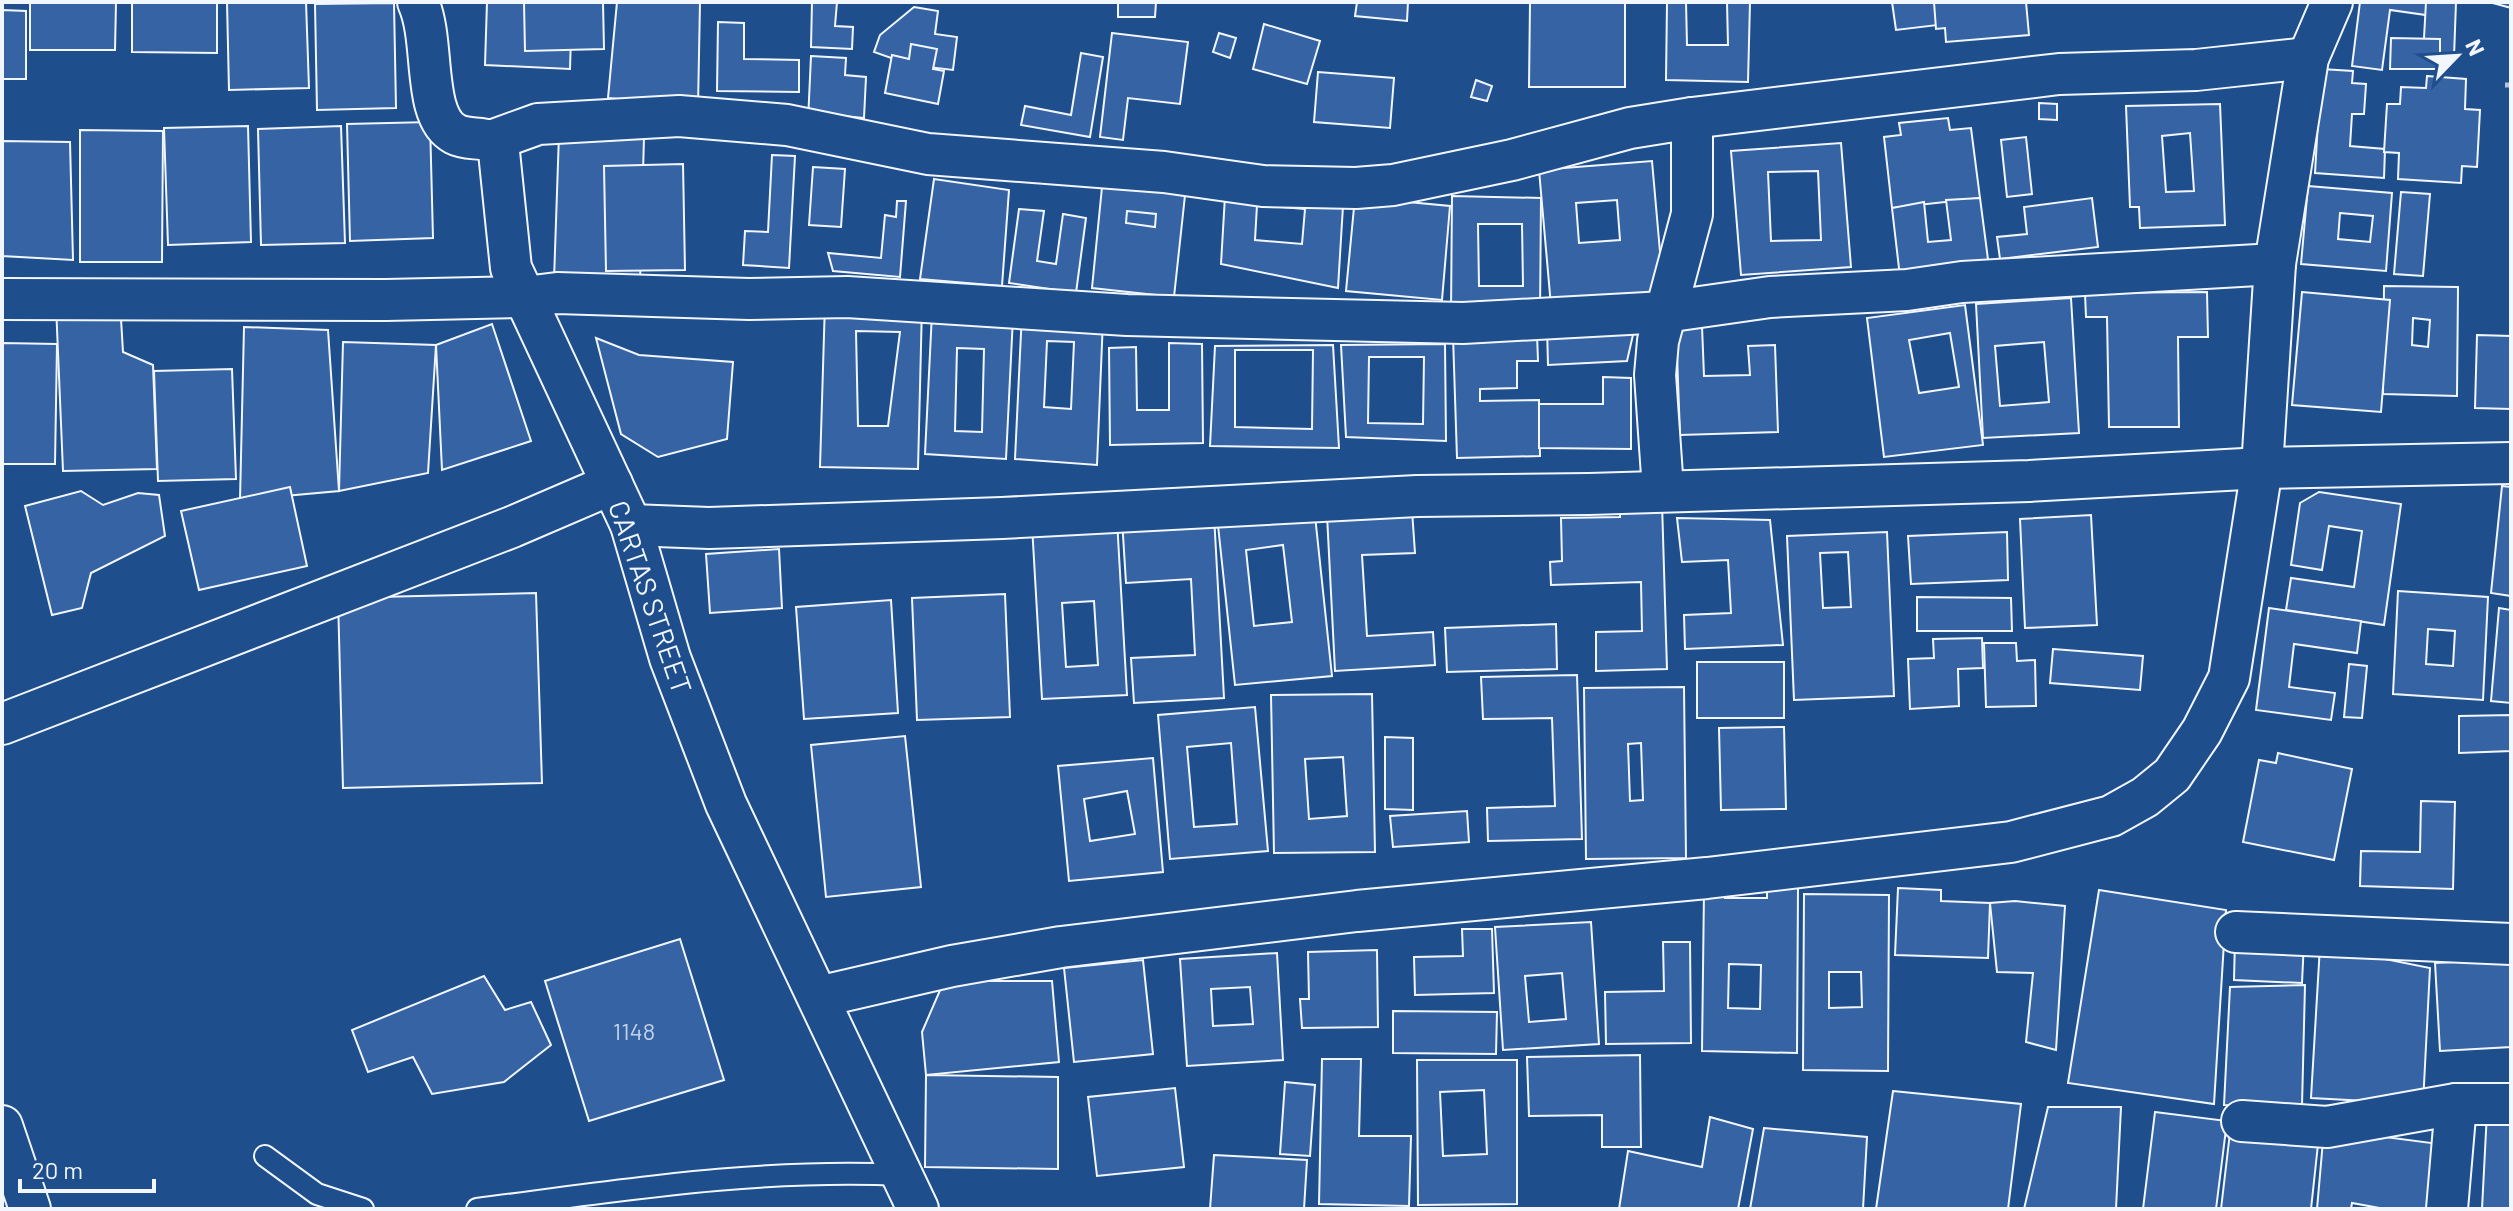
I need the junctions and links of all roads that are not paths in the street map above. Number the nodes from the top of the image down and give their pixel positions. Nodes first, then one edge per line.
1 (418, 2) edge
2 (2332, 2) edge
3 (2308, 58) junction
4 (1692, 118) junction
5 (491, 141) junction
6 (2275, 264) junction
7 (525, 297) junction
8 (2, 299) edge
9 (1665, 312) junction
10 (2511, 463) edge
11 (2262, 468) junction
12 (612, 484) junction
13 (1663, 490) junction
14 (631, 525) junction
15 (2, 724) edge
16 (2236, 932) dead end
17 (2511, 944) edge
18 (818, 997) junction
19 (2456, 1104) junction
20 (2511, 1104) edge
21 (2242, 1121) dead end
22 (2, 1126) edge
23 (265, 1156) dead end
24 (910, 1192) edge
25 (30, 1209) edge
26 (363, 1209) edge
27 (477, 1209) edge
28 (2447, 1209) edge

1 - 5 street
2 - 3 street
3 - 4 street
3 - 6 street
4 - 5 street
4 - 9 street
5 - 7 street, CARTAS STREET
6 - 9 street
6 - 11 street
7 - 8 street
7 - 9 street
7 - 12 street, CARTAS STREET
9 - 13 street
10 - 11 street
11 - 13 street
11 - 18 street
12 - 14 street, CARTAS STREET
12 - 15 street
13 - 14 street
14 - 18 street, CARTAS STREET
16 - 17 street
18 - 24 street, CARTAS STREET
19 - 20 street
19 - 21 street
19 - 28 street
22 - 25 street
23 - 26 lane
24 - 27 lane

